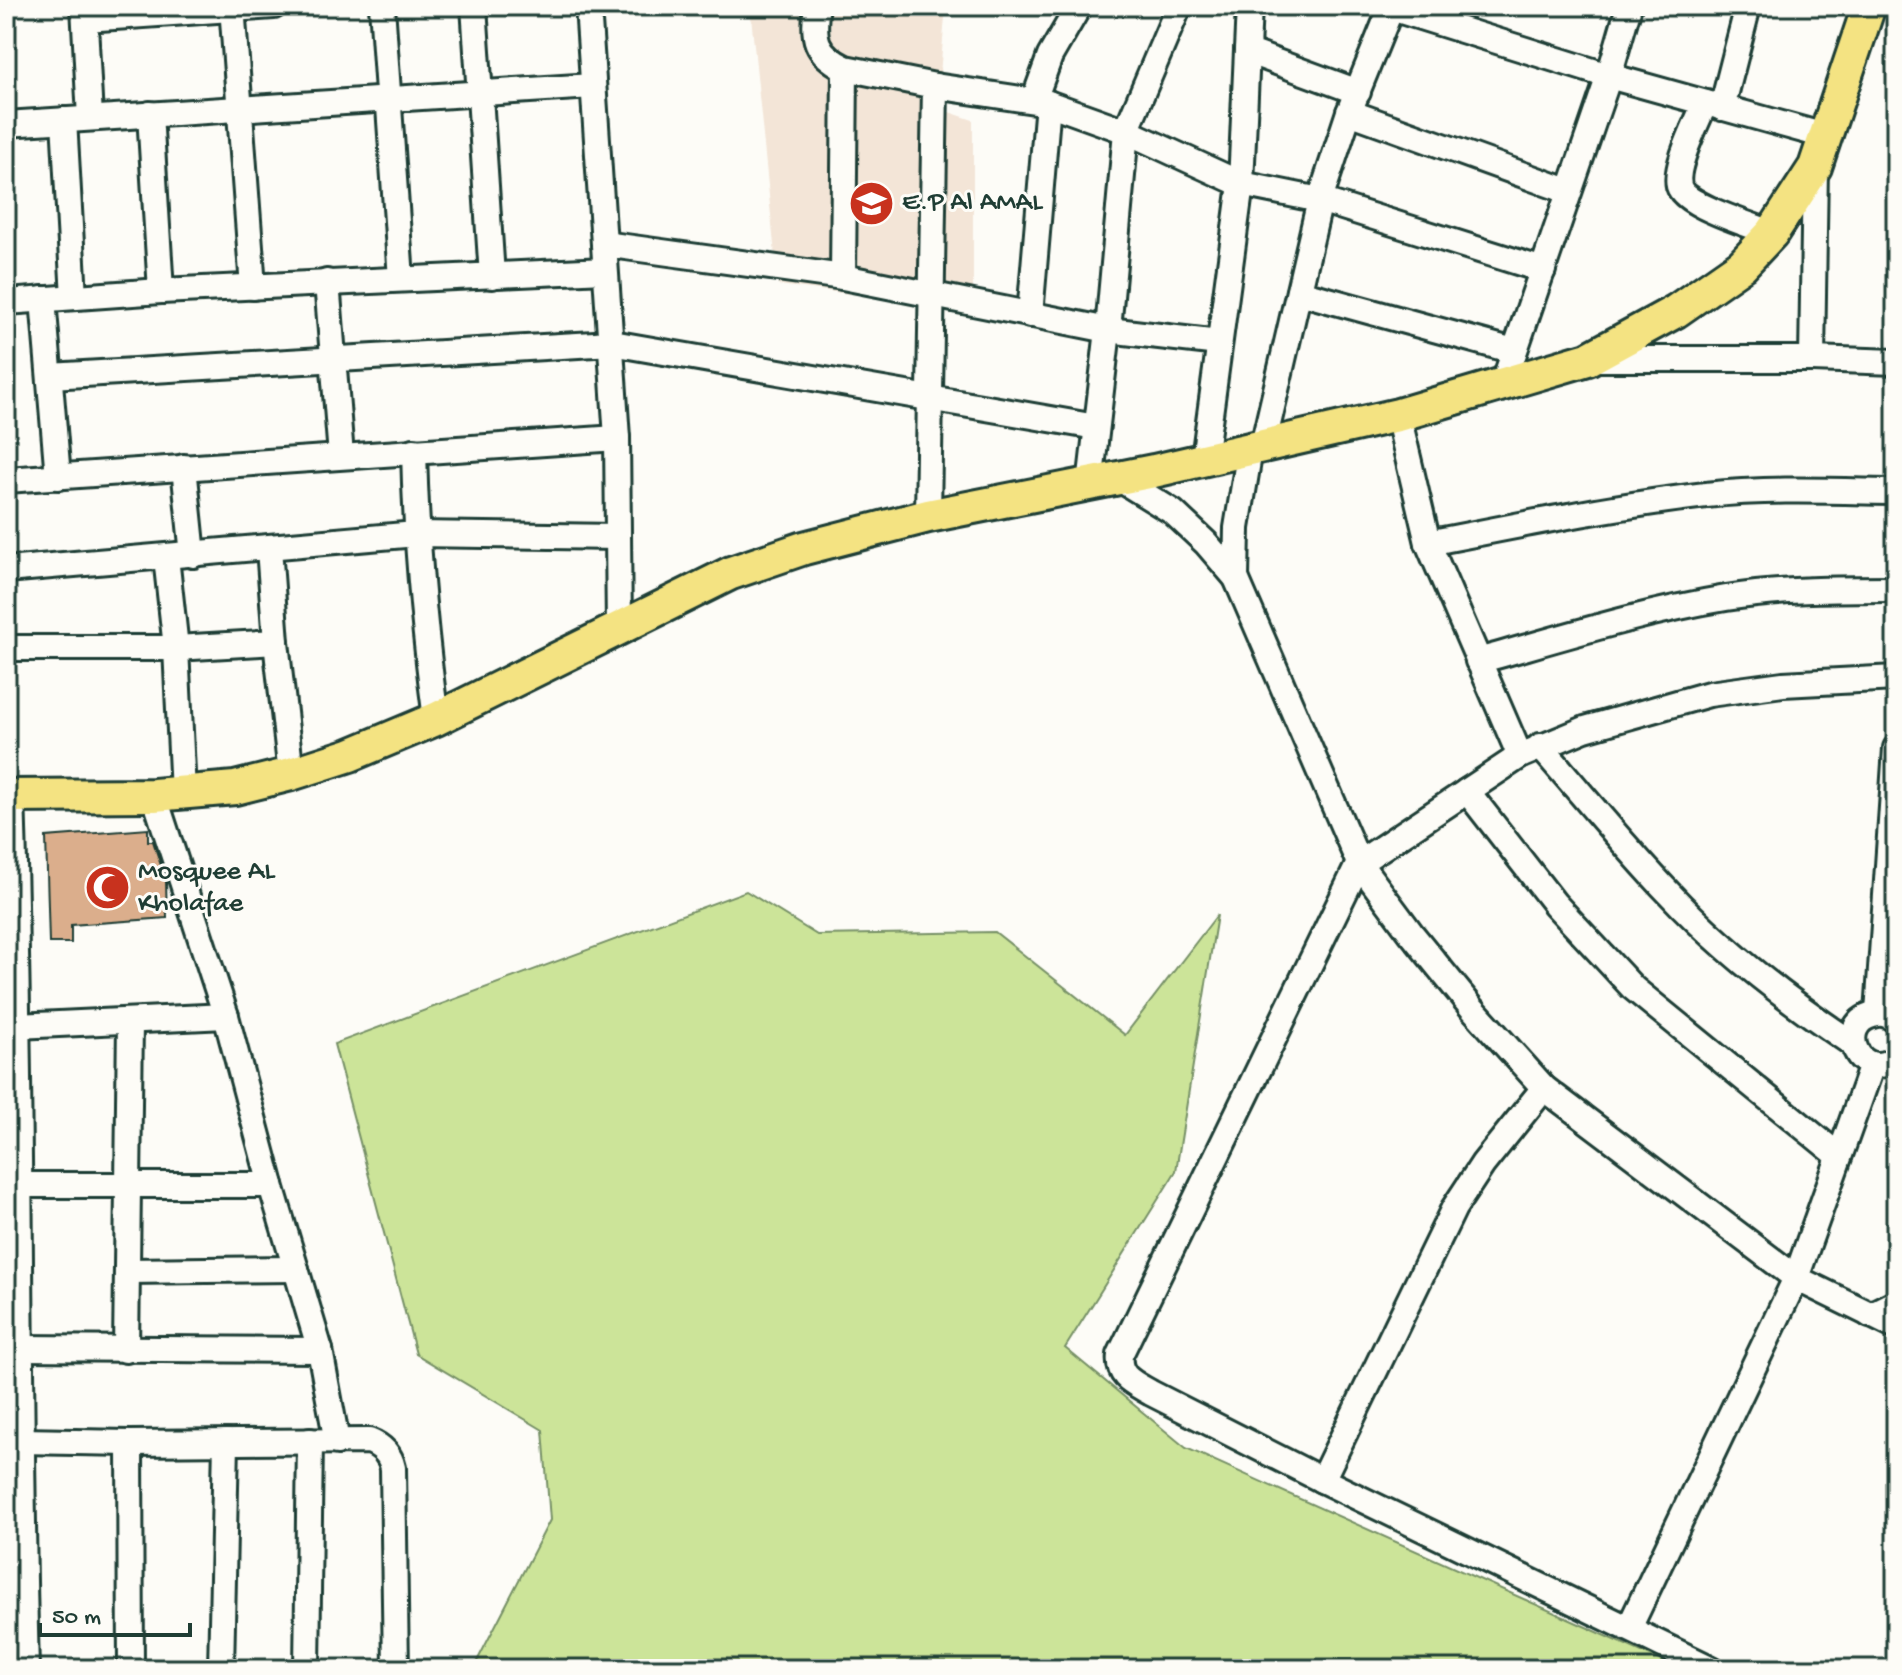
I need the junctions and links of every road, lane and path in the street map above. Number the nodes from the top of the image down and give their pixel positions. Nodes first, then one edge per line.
1 (274, 6) edge
2 (382, 6) edge
3 (474, 6) edge
4 (588, 6) edge
5 (817, 6) edge
6 (1179, 6) edge
7 (1249, 6) edge
8 (1629, 6) edge
9 (1748, 6) edge
10 (1869, 6) edge
11 (232, 7) edge
12 (1076, 7) edge
13 (1390, 7) edge
14 (84, 12) edge
15 (1247, 51) junction
16 (845, 68) junction
17 (1609, 76) junction
18 (593, 86) junction
19 (935, 86) junction
20 (481, 93) junction
21 (388, 99) junction
22 (1041, 101) junction
23 (1354, 102) junction
24 (1713, 105) junction
25 (241, 110) junction
26 (150, 114) junction
27 (90, 118) junction
28 (64, 120) junction
29 (6, 124) edge
30 (1126, 131) junction
31 (1825, 136) junction
32 (1815, 167) junction
33 (1241, 184) junction
34 (1568, 191) junction
35 (1320, 200) junction
36 (1772, 233) junction
37 (604, 244) junction
38 (605, 270) junction
39 (1543, 270) junction
40 (492, 276) junction
41 (843, 277) junction
42 (401, 279) junction
43 (327, 282) junction
44 (253, 287) junction
45 (161, 291) junction
46 (1299, 292) junction
47 (931, 296) junction
48 (74, 297) junction
49 (43, 299) junction
50 (6, 302) edge
51 (1030, 315) junction
52 (1108, 330) junction
53 (612, 343) junction
54 (1219, 343) junction
55 (1514, 351) junction
56 (1588, 359) junction
57 (1812, 359) junction
58 (333, 360) junction
59 (1896, 362) edge
60 (50, 376) junction
61 (1503, 385) junction
62 (929, 398) junction
63 (1398, 415) junction
64 (1096, 427) junction
65 (617, 438) junction
66 (1256, 447) junction
67 (414, 451) junction
68 (341, 456) junction
69 (1204, 459) junction
70 (184, 467) junction
71 (58, 477) junction
72 (6, 480) edge
73 (1104, 481) junction
74 (1896, 492) edge
75 (928, 516) junction
76 (416, 534) junction
77 (618, 537) junction
78 (1428, 543) junction
79 (269, 548) junction
80 (193, 555) junction
81 (166, 557) junction
82 (6, 570) edge
83 (1236, 578) junction
84 (1896, 589) edge
85 (619, 629) junction
86 (276, 642) junction
87 (6, 648) edge
88 (176, 648) junction
89 (1478, 661) junction
90 (1896, 678) edge
91 (436, 719) junction
92 (1896, 748) edge
93 (1530, 751) junction
94 (291, 774) junction
95 (1467, 791) junction
96 (169, 794) junction
97 (9, 796) edge
98 (1359, 863) junction
99 (11, 921) edge
100 (226, 1016) junction
101 (1887, 1017) edge
102 (130, 1022) junction
103 (17, 1026) junction
104 (1853, 1044) junction
105 (1884, 1062) edge
106 (1544, 1088) junction
107 (1839, 1156) junction
108 (12, 1185) edge
109 (128, 1185) junction
110 (271, 1185) junction
111 (296, 1269) junction
112 (128, 1271) junction
113 (1796, 1278) junction
114 (1896, 1302) edge
115 (1870, 1315) junction
116 (1896, 1327) edge
117 (20, 1348) junction
118 (126, 1350) junction
119 (320, 1350) junction
120 (20, 1441) junction
121 (310, 1441) junction
122 (226, 1442) junction
123 (337, 1442) junction
124 (130, 1443) junction
125 (13, 1466) edge
126 (1322, 1480) junction
127 (1629, 1628) junction
128 (26, 1669) edge
129 (131, 1669) edge
130 (221, 1669) edge
131 (307, 1669) edge
132 (396, 1669) edge
133 (1712, 1669) edge

1 - 11 street
2 - 21 street
3 - 20 street
4 - 18 street
5 - 16 street
6 - 30 street
7 - 15 street
8 - 17 street
9 - 24 street
10 - 31 main road
11 - 14 street
11 - 25 street
12 - 22 street
13 - 17 street
13 - 23 street
14 - 27 street
15 - 23 street
15 - 33 street
16 - 19 street
16 - 41 street
17 - 24 street
17 - 34 street
18 - 20 street
18 - 37 street
19 - 22 street
19 - 47 street
20 - 21 street
20 - 40 street
21 - 25 street
21 - 42 street
22 - 30 street
22 - 51 street
23 - 34 street
23 - 35 street
24 - 31 street
24 - 36 street
25 - 26 street
25 - 44 street
26 - 27 street
26 - 45 street
27 - 28 street
28 - 29 street
28 - 48 street
30 - 33 street
30 - 52 street
31 - 32 main road
32 - 36 main road
32 - 57 street
33 - 35 street
33 - 54 street
34 - 39 street
35 - 39 street
35 - 46 street
36 - 56 main road
37 - 38 street
37 - 41 street
38 - 40 street
38 - 53 street
39 - 55 street
40 - 42 street
41 - 47 street
42 - 43 street
43 - 44 street
43 - 58 street
44 - 45 street
45 - 48 street
46 - 55 street
46 - 66 street
47 - 51 street
47 - 62 street
48 - 49 street
49 - 50 street
49 - 60 street
51 - 52 street
52 - 54 street
52 - 64 street
53 - 58 street
53 - 62 street
53 - 65 street
54 - 69 street
55 - 61 street
56 - 57 street
56 - 61 main road
57 - 59 street
58 - 60 street
58 - 68 street
60 - 71 street
61 - 63 main road
62 - 64 street
62 - 75 street
63 - 66 main road
63 - 78 street
64 - 73 street
65 - 67 street
65 - 77 street
66 - 69 main road
66 - 83 street
67 - 68 street
67 - 76 street
68 - 70 street
69 - 73 main road
70 - 71 street
70 - 80 street
71 - 72 street
73 - 75 main road
73 - 83 street
74 - 78 street
75 - 85 main road
76 - 77 street
76 - 79 street
76 - 91 street
77 - 85 street
78 - 89 street
79 - 80 street
79 - 86 street
80 - 81 street
81 - 82 street
81 - 88 street
83 - 98 street
84 - 89 street
85 - 91 main road
86 - 88 street
86 - 94 street
87 - 88 street
88 - 96 street
89 - 93 street
90 - 93 street
91 - 94 main road
92 - 101 street
93 - 95 street
93 - 104 street
94 - 96 main road
95 - 98 street
95 - 107 street
96 - 97 main road
96 - 100 street
97 - 99 street
98 - 106 street
98 - 126 street
99 - 103 street
100 - 102 street
100 - 110 street
101 - 104 street
102 - 103 street
102 - 109 street
103 - 108 street
104 - 105 street
105 - 107 street
106 - 113 street
106 - 126 street
107 - 113 street
108 - 109 street
108 - 117 street
109 - 110 street
109 - 112 street
110 - 111 street
111 - 112 street
111 - 119 street
112 - 118 street
113 - 115 street
113 - 127 street
114 - 115 street
115 - 116 street
117 - 118 street
117 - 120 street
118 - 119 street
119 - 123 street
120 - 124 street
120 - 125 street
121 - 122 street
121 - 123 street
121 - 131 street
122 - 124 street
122 - 130 street
123 - 132 street
124 - 129 street
125 - 128 street
126 - 127 street
127 - 133 street

